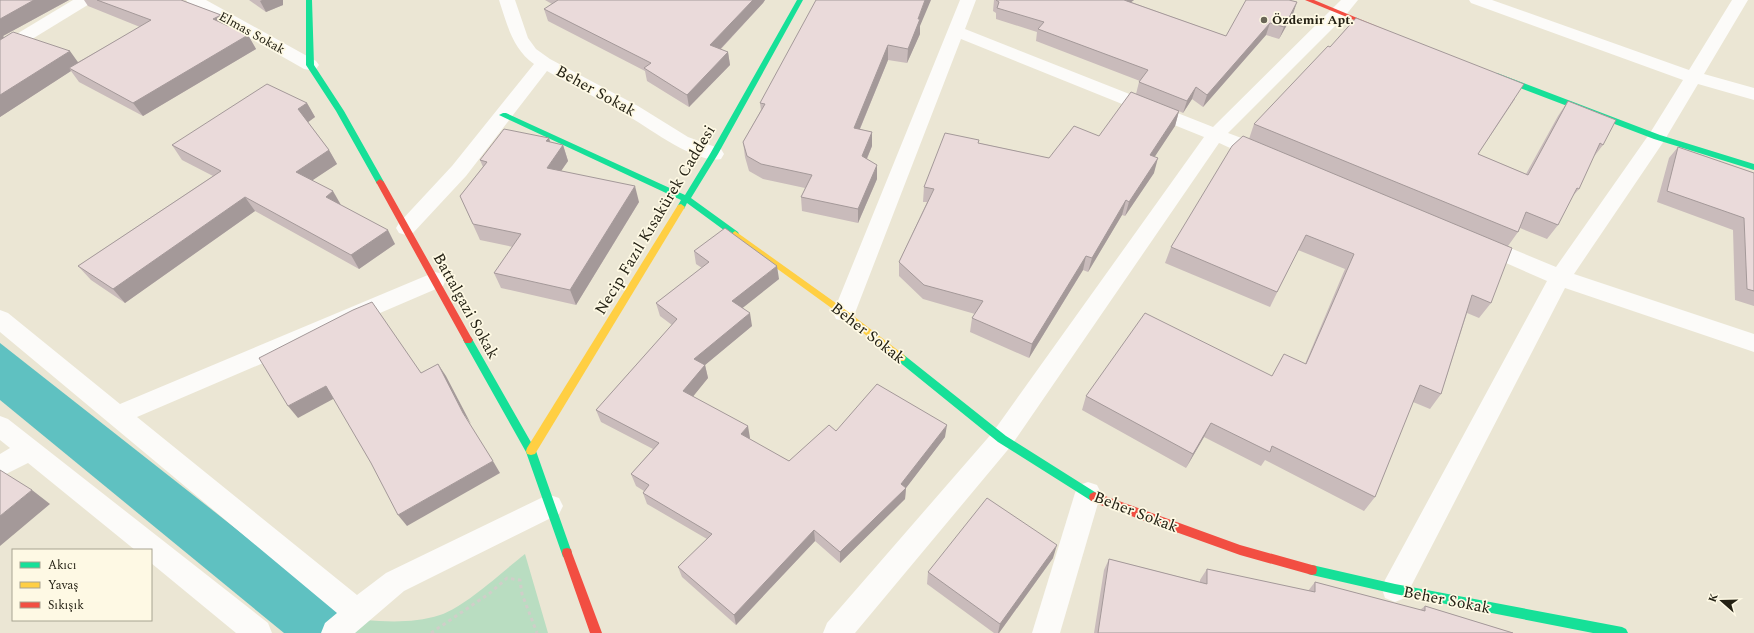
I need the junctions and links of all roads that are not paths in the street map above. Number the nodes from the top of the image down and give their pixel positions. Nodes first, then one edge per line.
1 (85, 0) edge
2 (194, 0) edge
3 (309, 0) edge
4 (507, 0) edge
5 (800, 0) edge
6 (968, 0) edge
7 (1308, 0) edge
8 (1477, 0) edge
9 (1740, 0) edge
10 (1345, 6) edge
11 (955, 31) junction
12 (1391, 34) edge
13 (0, 51) edge
14 (544, 63) junction
15 (310, 65) junction
16 (1488, 73) edge
17 (1693, 77) junction
18 (1754, 94) edge
19 (503, 115) junction
20 (1216, 134) junction
21 (1657, 137) junction
22 (714, 154) junction
23 (1282, 161) edge
24 (1754, 167) edge
25 (686, 198) junction
26 (406, 228) junction
27 (1465, 238) edge
28 (1560, 278) junction
29 (435, 280) junction
30 (844, 313) junction
31 (0, 319) edge
32 (1754, 343) edge
33 (118, 415) junction
34 (0, 426) edge
35 (1002, 439) junction
36 (29, 450) junction
37 (531, 452) junction
38 (0, 466) edge
39 (1088, 493) junction
40 (550, 506) junction
41 (1395, 590) junction
42 (357, 612) junction
43 (258, 633) edge
44 (335, 633) edge
45 (596, 633) edge
46 (837, 633) edge
47 (1046, 633) edge
48 (1622, 633) edge

1 - 13 street
2 - 15 street, Elmas Sokak
3 - 15 street
4 - 14 street, Beher Sokak
5 - 22 street, Necip Fazıl Kısakürek Caddesi
6 - 11 street
7 - 10 street
8 - 17 street
9 - 17 street
10 - 12 street
10 - 20 street
11 - 20 street
11 - 30 street
14 - 19 street
14 - 22 street, Beher Sokak
15 - 26 street, Battalgazi Sokak
16 - 21 street
17 - 18 street
17 - 21 street
19 - 25 street, Beher Sokak
19 - 26 street
20 - 23 street
20 - 35 street
21 - 24 street
21 - 28 street
22 - 25 street, Necip Fazıl Kısakürek Caddesi
25 - 30 street, Beher Sokak
25 - 37 street, Necip Fazıl Kısakürek Caddesi
26 - 29 street, Battalgazi Sokak
27 - 28 street
28 - 32 street
28 - 41 street
29 - 33 street
29 - 37 street, Battalgazi Sokak
30 - 35 street, Beher Sokak
31 - 33 street
33 - 42 street
34 - 36 street
35 - 39 street, Beher Sokak
35 - 46 street
36 - 38 street
36 - 43 street
37 - 40 street, Battalgazi Sokak
39 - 41 street, Beher Sokak
39 - 47 street
40 - 42 street
40 - 45 street, Battalgazi Sokak
41 - 48 street, Beher Sokak
42 - 44 street

